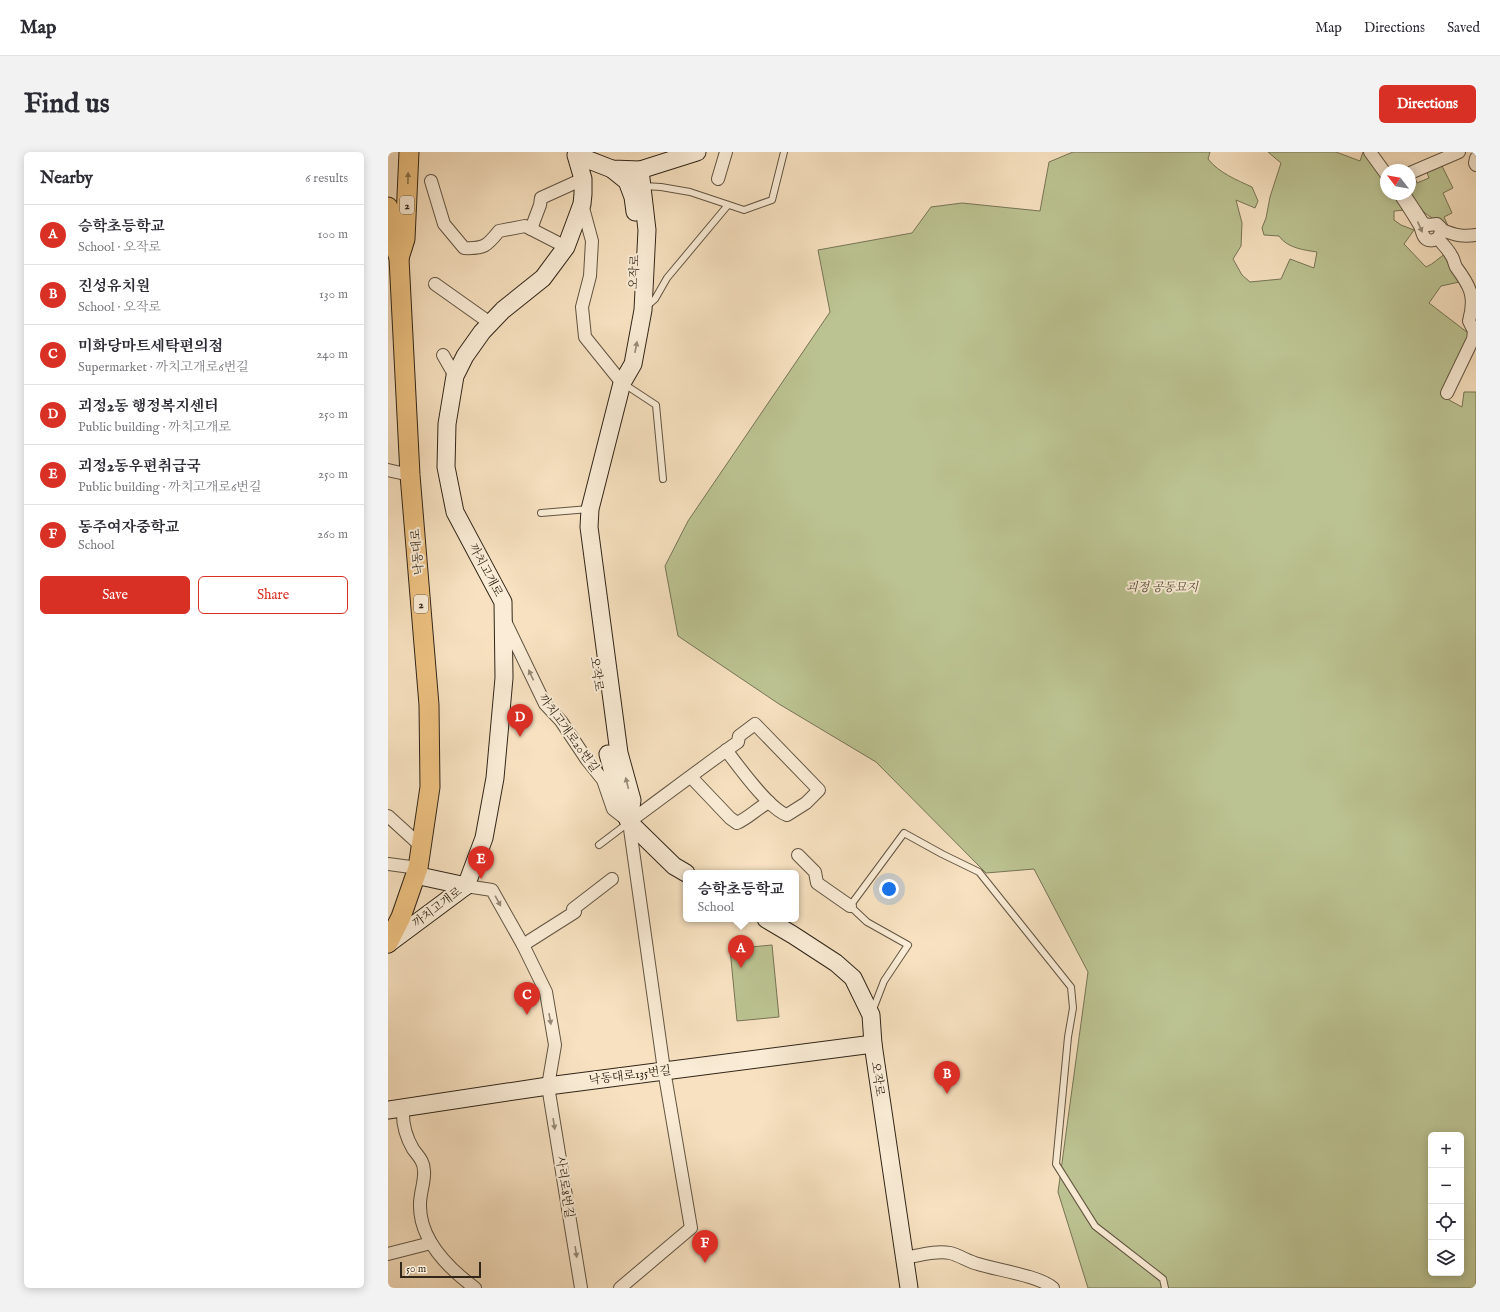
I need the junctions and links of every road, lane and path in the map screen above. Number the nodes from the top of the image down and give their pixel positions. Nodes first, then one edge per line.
1 (409, 152) edge
2 (697, 152) edge
3 (726, 152) edge
4 (784, 152) edge
5 (1370, 152) edge
6 (1374, 152) edge
7 (1450, 152) edge
8 (575, 153) edge
9 (1467, 154) edge
10 (1383, 164) edge
11 (1476, 165) edge
12 (1380, 166) edge
13 (1416, 167) edge
14 (612, 169) junction
15 (1416, 171) edge
16 (641, 178) junction
17 (584, 179) junction
18 (718, 179) dead end
19 (431, 181) dead end
20 (1404, 200) edge
21 (1408, 200) edge
22 (582, 204) junction
23 (728, 205) junction
24 (388, 207) edge
25 (531, 229) junction
26 (1440, 234) junction
27 (1476, 235) edge
28 (566, 247) junction
29 (399, 258) junction
30 (435, 284) dead end
31 (643, 310) junction
32 (490, 324) junction
33 (443, 355) dead end
34 (455, 376) junction
35 (622, 383) junction
36 (1447, 393) dead end
37 (388, 470) edge
38 (410, 475) junction
39 (663, 479) dead end
40 (590, 509) junction
41 (541, 513) dead end
42 (504, 618) junction
43 (726, 750) junction
44 (691, 776) junction
45 (768, 802) junction
46 (388, 816) edge
47 (629, 822) junction
48 (599, 845) dead end
49 (421, 846) junction
50 (798, 855) dead end
51 (388, 864) edge
52 (416, 871) junction
53 (683, 871) edge
54 (612, 879) dead end
55 (466, 886) junction
56 (850, 906) junction
57 (394, 916) edge
58 (771, 922) edge
59 (388, 944) edge
60 (523, 945) junction
61 (871, 1015) junction
62 (873, 1044) junction
63 (664, 1070) junction
64 (548, 1086) junction
65 (395, 1109) edge
66 (431, 1243) junction
67 (388, 1254) edge
68 (904, 1258) junction
69 (475, 1288) edge
70 (581, 1288) edge
71 (620, 1288) edge
72 (909, 1288) edge
73 (1053, 1288) edge
74 (1165, 1288) edge

29 -> 1 main road, 낙동대로 / 2
2 - 16 street, 까치고개로
3 - 18 street
4 - 23 lane
5 - 12 street
6 - 10 street
7 - 13 street
8 - 14 street, 까치고개로
8 - 17 street, 까치고개로
9 - 11 street
9 - 15 street
14 - 16 street, 까치고개로
14 - 35 street, 오작로
16 - 23 lane
16 - 31 street, 오작로
17 - 22 street, 까치고개로
17 - 25 street
19 - 25 street
20 -> 26 street
21 - 26 street
22 - 28 street, 까치고개로
22 - 35 street, 까치고개로
23 - 31 lane
24 - 29 main road, 낙동대로 / 2
25 - 28 street
26 - 27 street
26 - 36 street
28 - 32 street, 까치고개로
29 - 38 main road, 낙동대로 / 2
30 - 32 street
35 -> 31 street, 오작로
32 - 34 street, 까치고개로
33 - 34 street
34 - 42 street, 까치고개로
35 - 39 lane
35 - 40 street, 오작로
37 - 38 street
38 - 49 main road, 낙동대로 / 2
40 - 41 lane
40 - 47 street, 오작로
47 -> 42 street, 까치고개로20번길
42 - 55 street, 까치고개로
43 - 44 street
43 - 45 street
43 - 45 street
44 - 45 street
44 - 47 street
46 - 49 street
47 - 48 lane
47 - 53 street
47 - 63 street
49 - 52 main road, 낙동대로 / 2
50 - 56 street
51 - 52 street
52 - 55 street
52 - 57 main road, 낙동대로 / 2
54 - 60 street
55 - 59 street, 까치고개로
55 -> 60 street, 사리로8번길
56 - 61 lane
56 - 74 lane
57 - 59 main road, 낙동대로 / 2
58 - 61 street, 오작로
60 -> 64 street, 사리로8번길
61 - 62 street, 오작로
62 - 63 street, 낙동대로135번길
62 - 68 street, 오작로
63 - 64 street, 낙동대로135번길
63 - 71 street
64 - 65 street, 낙동대로135번길
64 -> 70 street, 사리로8번길
65 - 66 street
66 - 67 street
66 - 69 street
68 - 72 street, 오작로
68 - 73 street

